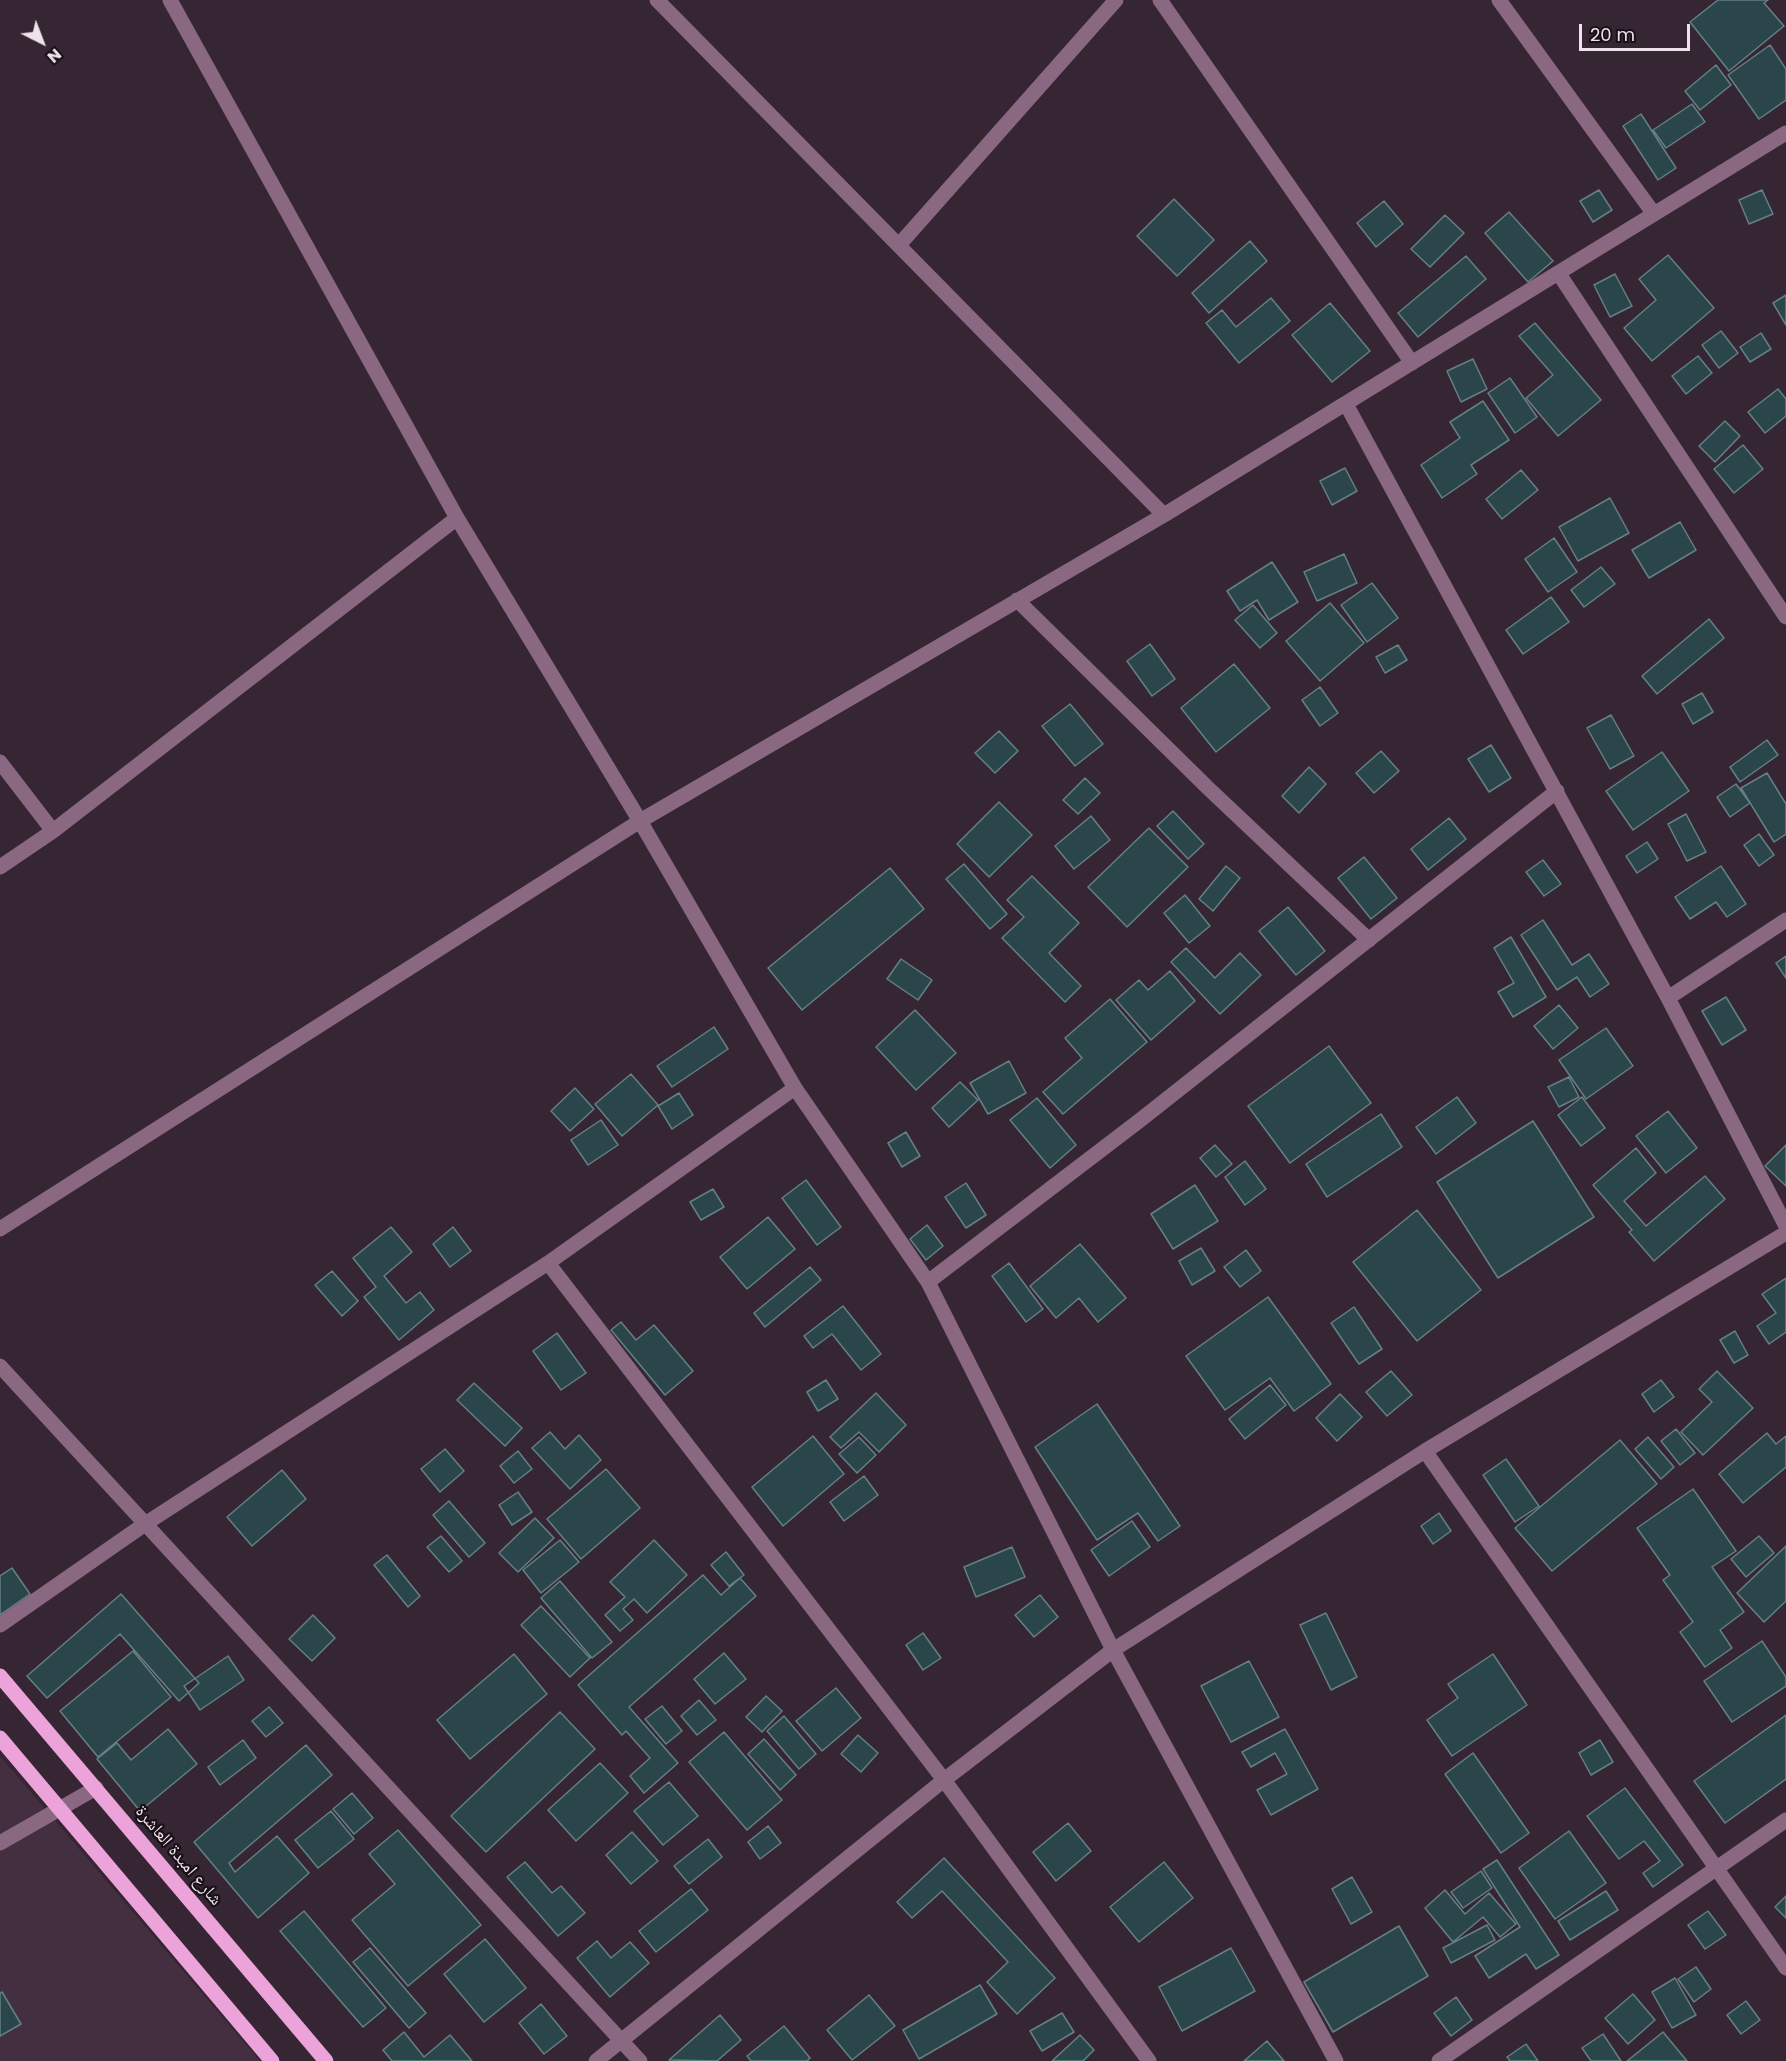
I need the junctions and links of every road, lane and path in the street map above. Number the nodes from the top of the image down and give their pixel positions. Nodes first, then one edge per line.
1 (170, 0) edge
2 (657, 0) edge
3 (1116, 0) edge
4 (1160, 0) edge
5 (1499, 0) edge
6 (1786, 133) edge
7 (1654, 214) junction
8 (899, 245) junction
9 (1559, 274) junction
10 (1412, 363) junction
11 (1346, 404) junction
12 (1164, 515) junction
13 (457, 518) junction
14 (1017, 600) junction
15 (1786, 617) edge
16 (0, 762) edge
17 (1557, 791) junction
18 (640, 821) junction
19 (53, 831) junction
20 (0, 867) edge
21 (1786, 920) edge
22 (1369, 940) junction
23 (1668, 998) junction
24 (795, 1088) junction
25 (1786, 1226) edge
26 (0, 1229) edge
27 (1786, 1233) edge
28 (548, 1263) junction
29 (928, 1282) junction
30 (0, 1366) edge
31 (1425, 1451) junction
32 (145, 1524) junction
33 (0, 1625) edge
34 (1113, 1650) junction
35 (0, 1676) edge
36 (0, 1738) edge
37 (944, 1780) junction
38 (96, 1788) junction
39 (60, 1808) junction
40 (1786, 1820) edge
41 (0, 1843) edge
42 (1718, 1869) junction
43 (1786, 1968) edge
44 (622, 2040) junction
45 (272, 2061) edge
46 (326, 2061) edge
47 (596, 2061) edge
48 (640, 2061) edge
49 (1149, 2061) edge
50 (1336, 2061) edge
51 (1439, 2061) edge

1 - 13 street
2 - 8 street
3 - 8 street
4 - 10 street
5 - 7 street
6 - 7 street
7 - 9 street
8 - 12 street
9 - 10 street
9 - 15 street
10 - 11 street
11 - 12 street
11 - 17 street
12 - 14 street
13 - 18 street
13 - 19 street
14 - 18 street
14 - 22 street
16 - 19 street
17 - 22 street
17 - 23 street
18 - 24 street
18 - 26 street
19 - 20 street
21 - 23 street
22 - 29 street
23 - 25 street
24 - 28 street
24 - 29 street
27 - 31 street
28 - 32 street
28 - 37 street
29 - 34 street
30 - 32 street
31 - 34 street
31 - 42 street
32 - 33 street
32 - 44 street
34 - 37 street
34 - 50 street
35 - 38 main road, شارع امبدة العاشرة
36 - 39 main road
37 - 44 street
37 - 49 street
38 - 39 street
38 - 46 main road, شارع امبدة العاشرة
39 - 41 street
39 - 45 main road
40 - 42 street
42 - 43 street
42 - 51 street
44 - 47 street
44 - 48 street

